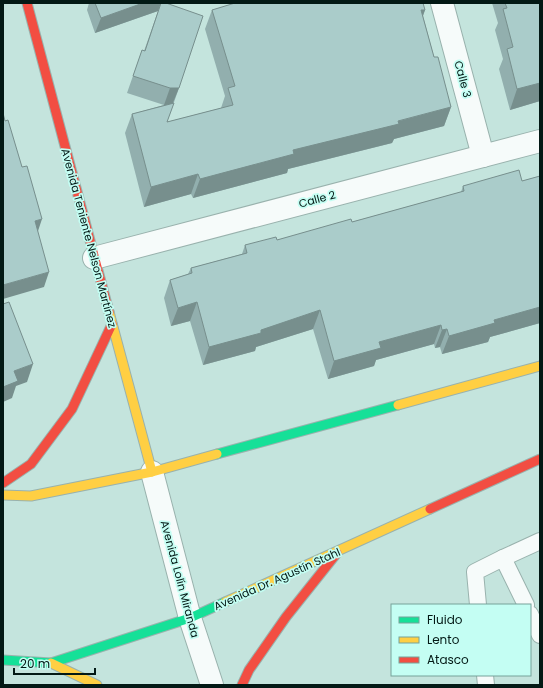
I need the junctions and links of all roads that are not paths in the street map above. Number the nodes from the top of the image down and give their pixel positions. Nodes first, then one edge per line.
1 (27, 3) edge
2 (442, 3) edge
3 (540, 140) edge
4 (483, 156) junction
5 (94, 258) junction
6 (112, 324) junction
7 (540, 366) edge
8 (540, 459) edge
9 (152, 472) junction
10 (3, 483) edge
11 (3, 495) edge
12 (540, 541) edge
13 (339, 550) junction
14 (503, 558) junction
15 (478, 604) edge
16 (526, 604) edge
17 (531, 616) edge
18 (190, 618) junction
19 (540, 634) edge
20 (3, 660) edge
21 (51, 663) junction
22 (97, 685) edge
23 (212, 685) edge
24 (242, 685) edge

1 - 5 main road, Avenida Teniente Nelson Martínez
2 - 4 street, Calle 3
3 - 4 street, Calle 2
4 - 5 street, Calle 2
5 - 6 main road, Avenida Teniente Nelson Martínez
6 - 9 main road, Avenida Teniente Nelson Martínez
6 - 10 main road
7 - 9 main road
8 - 13 main road, Avenida Dr. Agustín Stahl
9 - 11 main road
9 - 18 street, Avenida Lolín Miranda
12 - 14 lane
13 - 18 main road, Avenida Dr. Agustín Stahl
13 - 24 main road
14 - 15 lane
14 - 16 lane
17 - 19 lane
18 - 21 main road, Avenida Dr. Agustín Stahl
18 - 23 street, Avenida Lolín Miranda
20 - 21 main road, Avenida Dr. Agustín Stahl
21 - 22 main road

